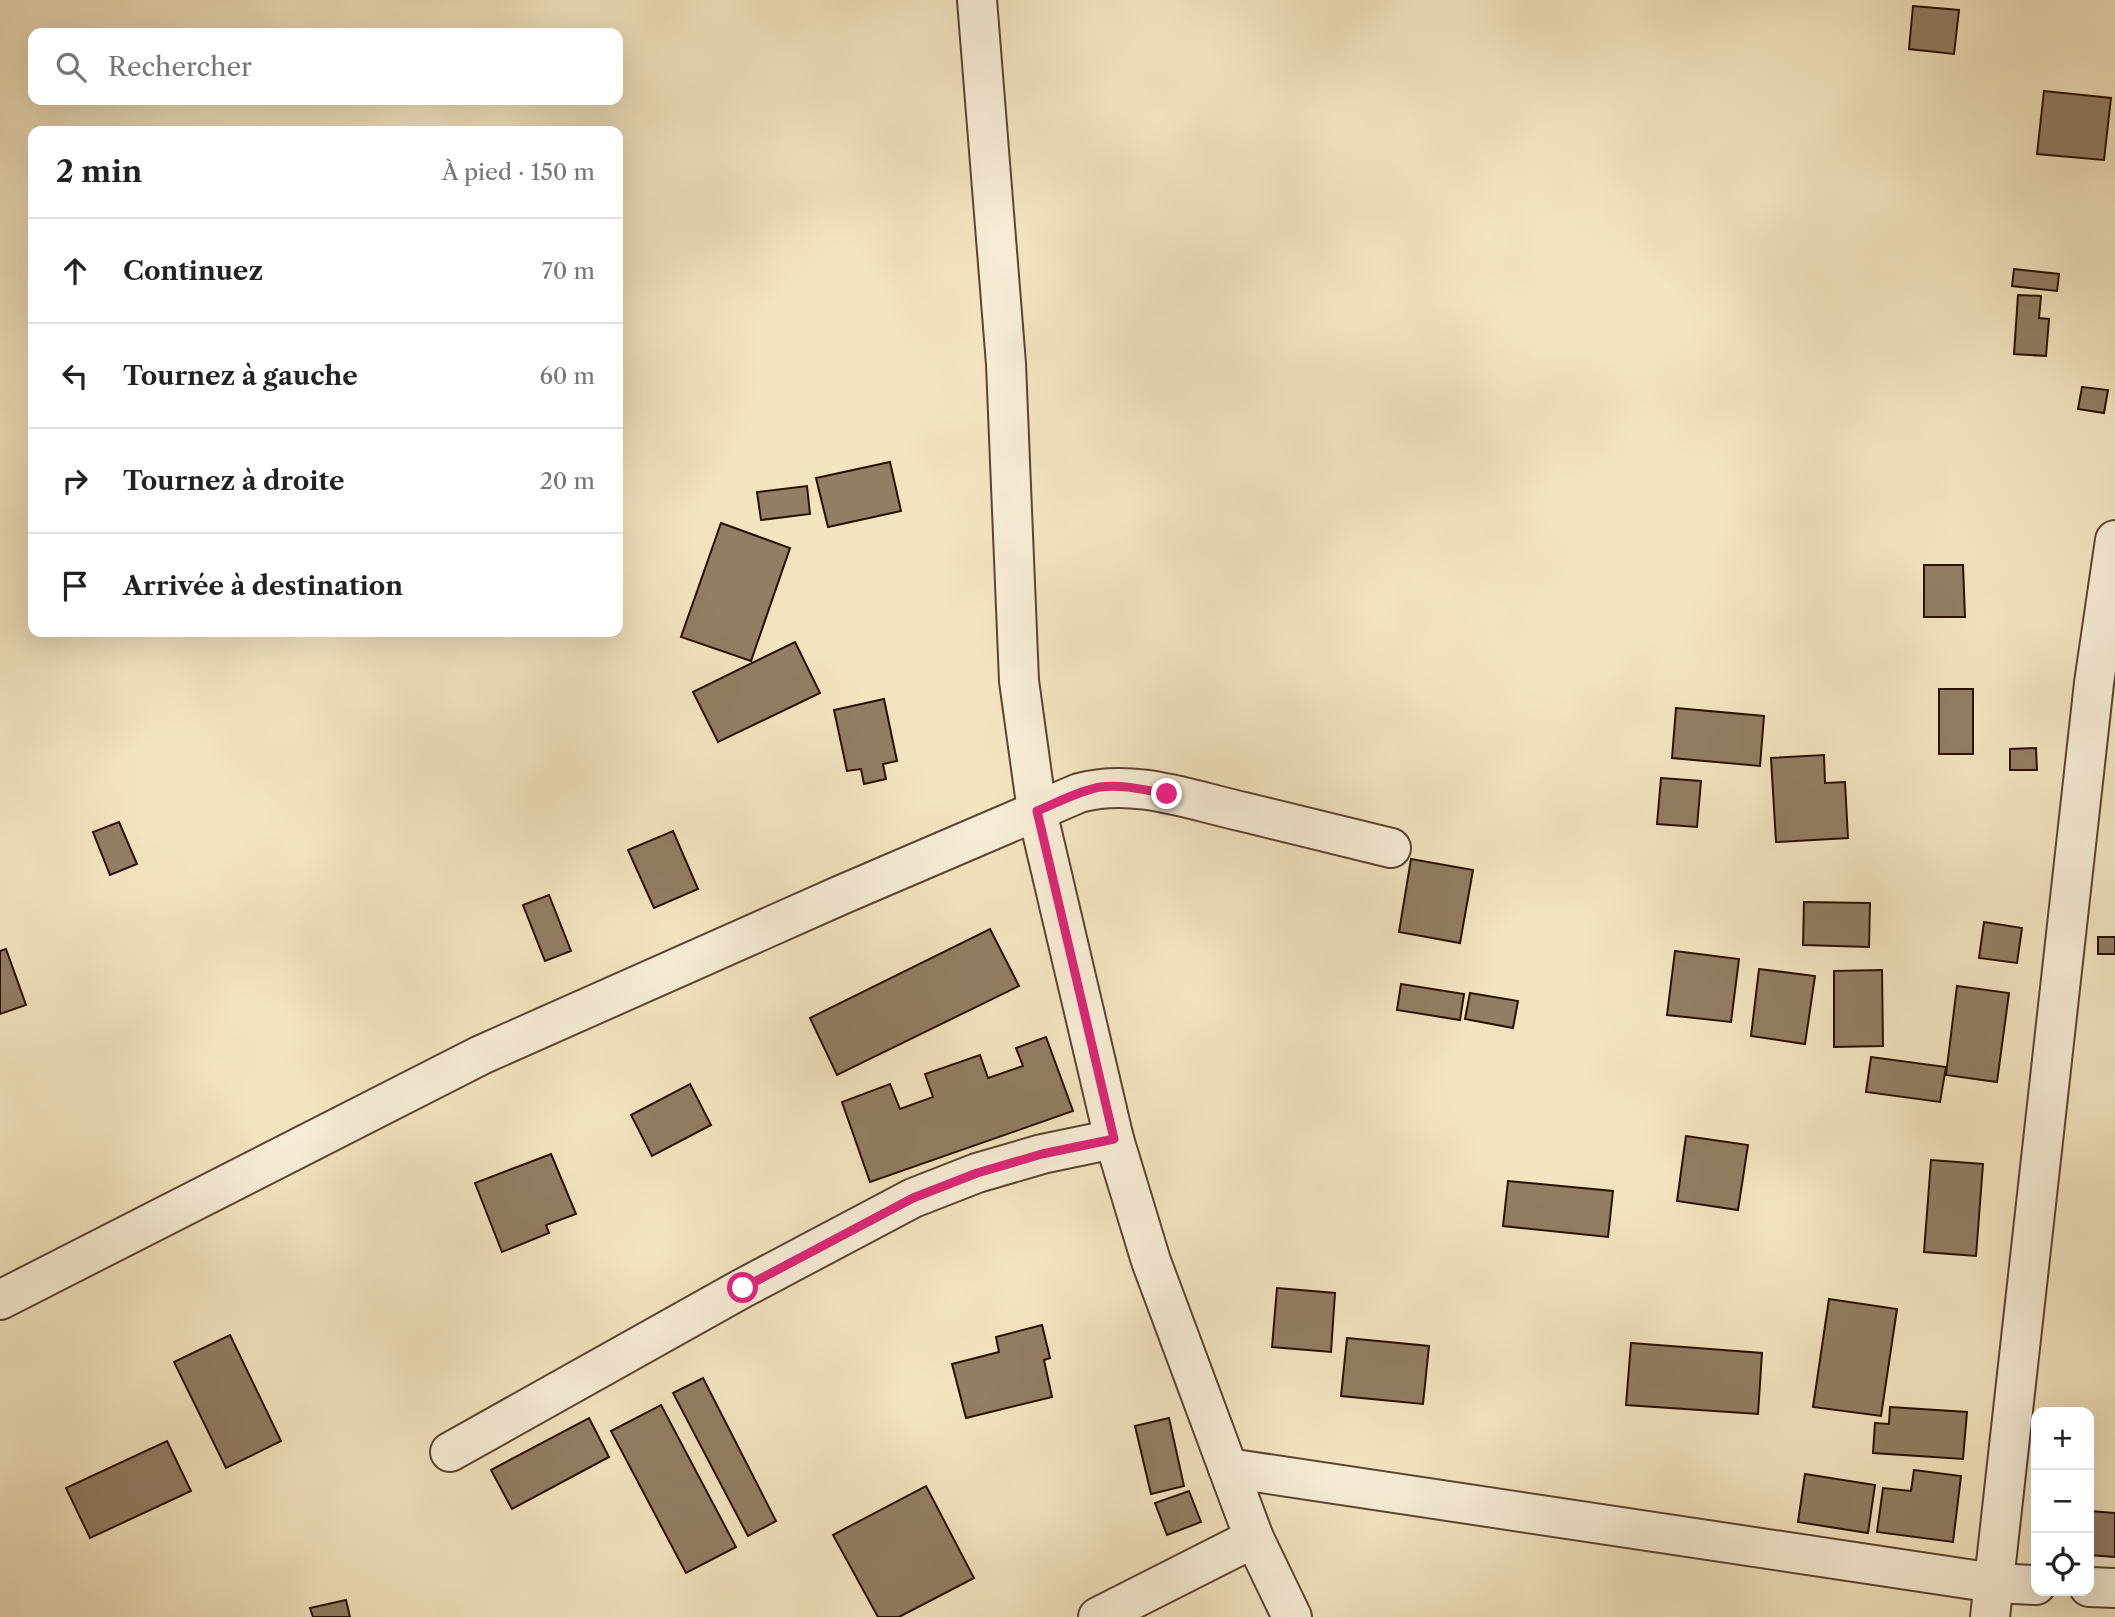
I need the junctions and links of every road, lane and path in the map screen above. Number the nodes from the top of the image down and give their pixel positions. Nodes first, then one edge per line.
1 (977, 0) edge
2 (2115, 540) edge
3 (2104, 685) edge
4 (1037, 811) junction
5 (1391, 848) dead end
6 (1114, 1139) junction
7 (0, 1300) edge
8 (450, 1452) dead end
9 (1228, 1468) junction
10 (1254, 1538) junction
11 (2031, 1587) edge
12 (2094, 1587) edge
13 (2115, 1588) edge
14 (1992, 1600) edge
15 (1098, 1617) edge
16 (1293, 1617) edge

1 - 4 street
2 - 3 street
3 - 14 street
4 - 5 street
4 - 6 street
4 - 7 street
6 - 8 street
6 - 9 street
9 - 10 street
9 - 14 street
10 - 15 street
10 - 16 street
11 - 14 street
12 - 13 street

